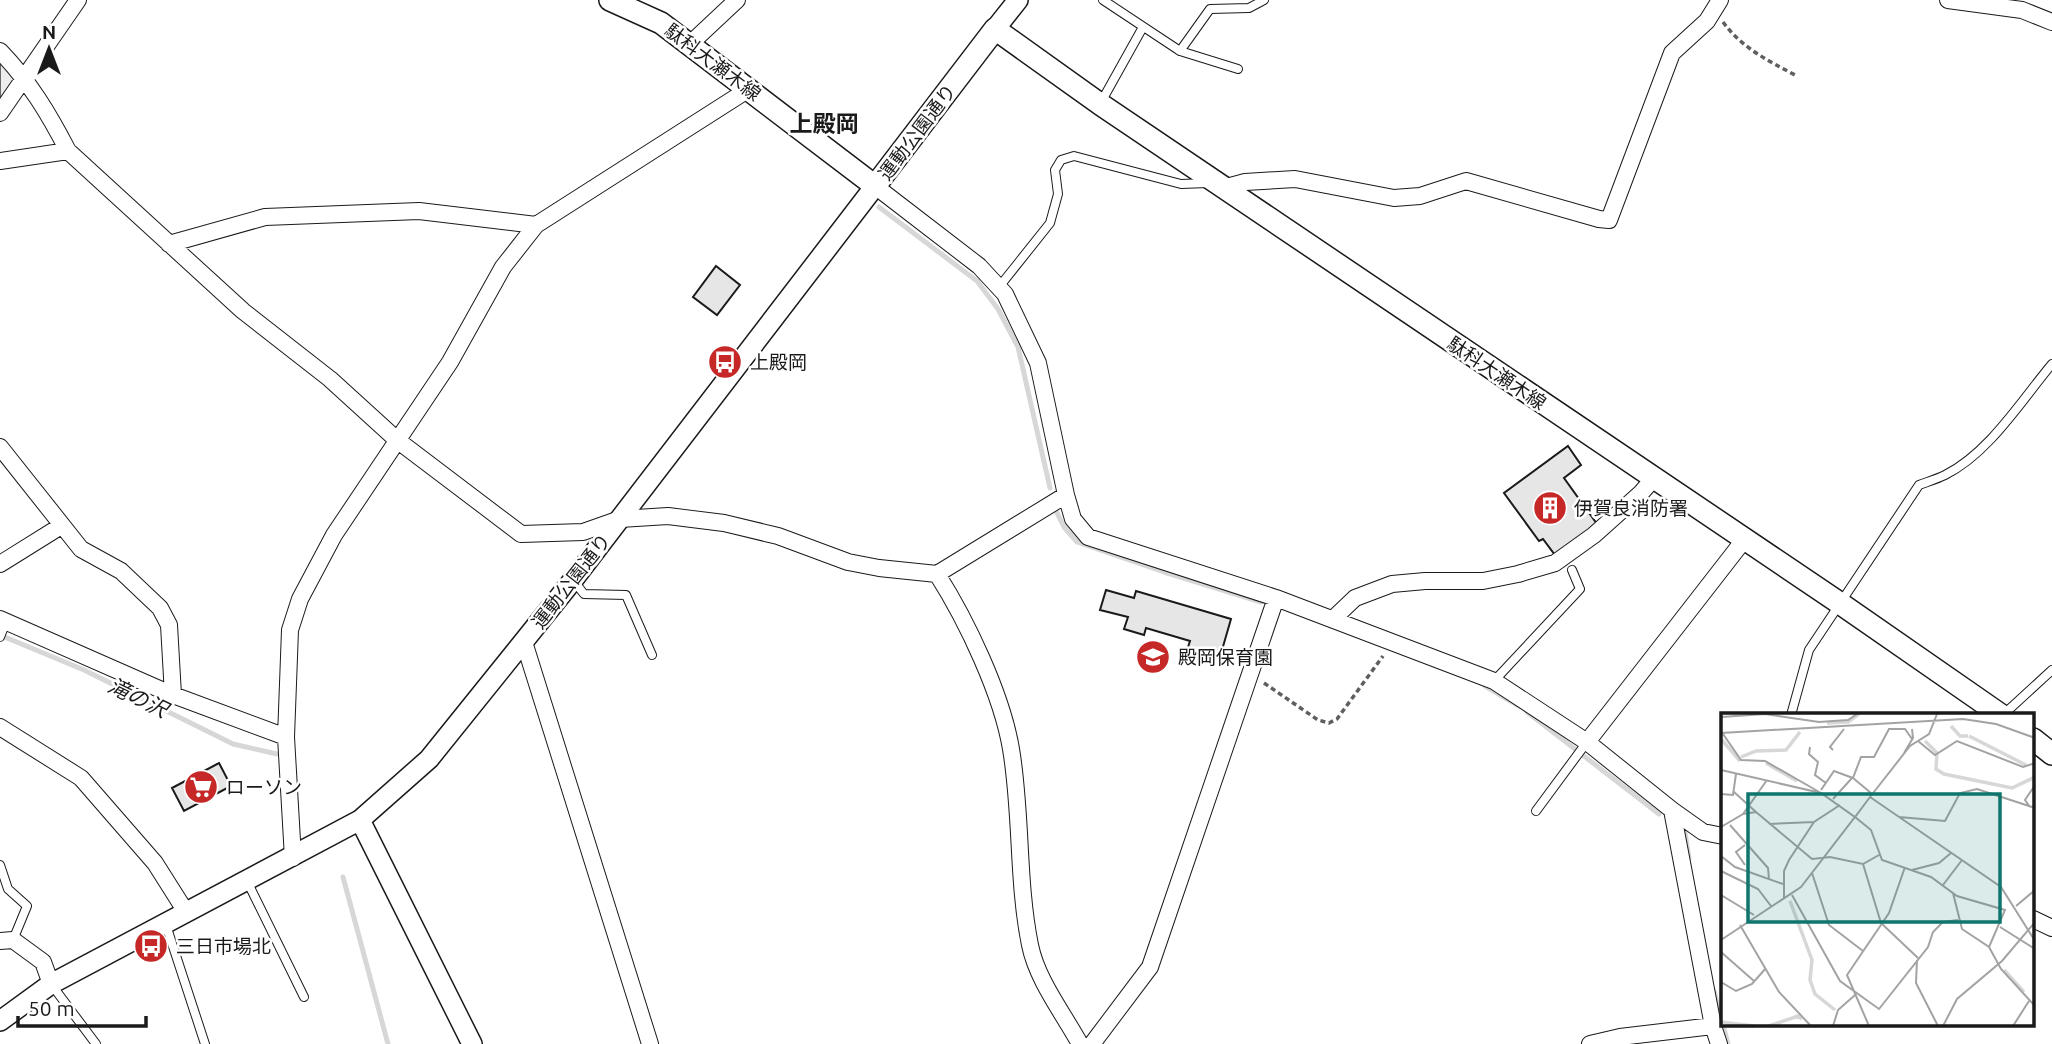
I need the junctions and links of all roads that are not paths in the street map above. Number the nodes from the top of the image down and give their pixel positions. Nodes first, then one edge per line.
1 (78, 0) edge
2 (610, 0) edge
3 (737, 0) edge
4 (1018, 0) edge
5 (1103, 0) edge
6 (1264, 0) edge
7 (1720, 0) edge
8 (1948, 0) edge
9 (2025, 5) edge
10 (2052, 22) edge
11 (1143, 27) junction
12 (995, 29) junction
13 (690, 44) junction
14 (0, 51) edge
15 (1180, 51) junction
16 (1238, 69) dead end
17 (24, 78) junction
18 (749, 89) junction
19 (1100, 104) junction
20 (0, 113) edge
21 (68, 150) junction
22 (0, 161) edge
23 (1219, 185) junction
24 (875, 186) junction
25 (536, 225) junction
26 (169, 244) junction
27 (999, 287) junction
28 (2052, 364) edge
29 (397, 440) junction
30 (0, 447) edge
31 (1654, 478) junction
32 (1066, 495) junction
33 (620, 519) junction
34 (61, 526) junction
35 (1744, 540) junction
36 (0, 564) edge
37 (1572, 570) dead end
38 (937, 574) junction
39 (573, 580) junction
40 (1276, 598) junction
41 (1841, 604) junction
42 (1333, 619) junction
43 (2, 627) edge
44 (524, 642) junction
45 (652, 656) dead end
46 (2052, 670) edge
47 (1494, 681) junction
48 (173, 695) junction
49 (1792, 713) edge
50 (1999, 713) edge
51 (2004, 713) edge
52 (0, 727) edge
53 (286, 737) junction
54 (2035, 741) edge
55 (1586, 744) junction
56 (2052, 754) edge
57 (1672, 810) junction
58 (1536, 811) dead end
59 (360, 820) junction
60 (1721, 836) edge
61 (293, 858) junction
62 (0, 865) edge
63 (247, 881) junction
64 (186, 912) junction
65 (2035, 920) edge
66 (165, 922) junction
67 (2052, 928) edge
68 (7, 941) edge
69 (51, 984) junction
70 (304, 998) dead end
71 (0, 1021) edge
72 (1713, 1026) junction
73 (96, 1044) edge
74 (205, 1044) edge
75 (472, 1044) edge
76 (650, 1044) edge
77 (1080, 1044) edge
78 (1092, 1044) edge
79 (1590, 1044) edge
80 (1719, 1044) edge

1 - 17 street
2 - 13 main road, 駄科大瀬木線
3 - 13 street
4 - 12 street, 運動公園通り
5 - 11 lane
6 - 15 lane
7 - 23 street
8 - 9 street
9 - 10 street
11 - 15 lane
11 - 19 lane
12 - 19 main road, 駄科大瀬木線
12 - 24 main road, 運動公園通り
13 - 18 main road, 駄科大瀬木線
14 - 17 street
15 - 16 lane
17 - 20 street
17 - 21 street
18 - 24 main road, 駄科大瀬木線
18 - 25 street
19 - 23 main road, 駄科大瀬木線
21 - 22 street
21 - 26 street
23 - 27 lane
23 - 31 main road, 駄科大瀬木線
24 - 27 street
24 - 33 street, 運動公園通り
25 - 26 street
25 - 29 street
26 - 29 street
27 - 32 street
28 - 41 lane
29 - 33 street
29 - 53 street
30 - 34 street
31 - 35 main road, 駄科大瀬木線
31 - 42 street
32 - 38 street
32 - 40 street
33 - 38 street
33 - 39 street, 運動公園通り
34 - 36 street
34 - 48 street
35 - 41 main road, 駄科大瀬木線
35 - 55 street
37 - 47 lane
38 - 77 street
39 - 44 street, 運動公園通り
39 - 45 lane
40 - 42 street
40 - 78 street
41 - 49 lane
41 - 50 main road, 駄科大瀬木線
42 - 47 street
43 - 48 street
44 - 59 street, 運動公園通り
44 - 76 street
46 - 51 lane
47 - 55 street
48 - 53 street
52 - 64 street
53 - 61 street
54 - 56 main road
55 - 57 street
55 - 58 lane
57 - 60 street
57 - 72 street
59 - 61 street, 運動公園通り
59 - 75 street
61 - 63 street, 運動公園通り
62 - 68 lane
63 - 64 street, 運動公園通り
63 - 70 lane
64 - 66 street, 運動公園通り
65 - 67 street
66 - 69 street, 運動公園通り
66 - 74 lane
68 - 69 street
69 - 71 street, 運動公園通り
69 - 73 lane
72 - 79 street
72 - 80 street

